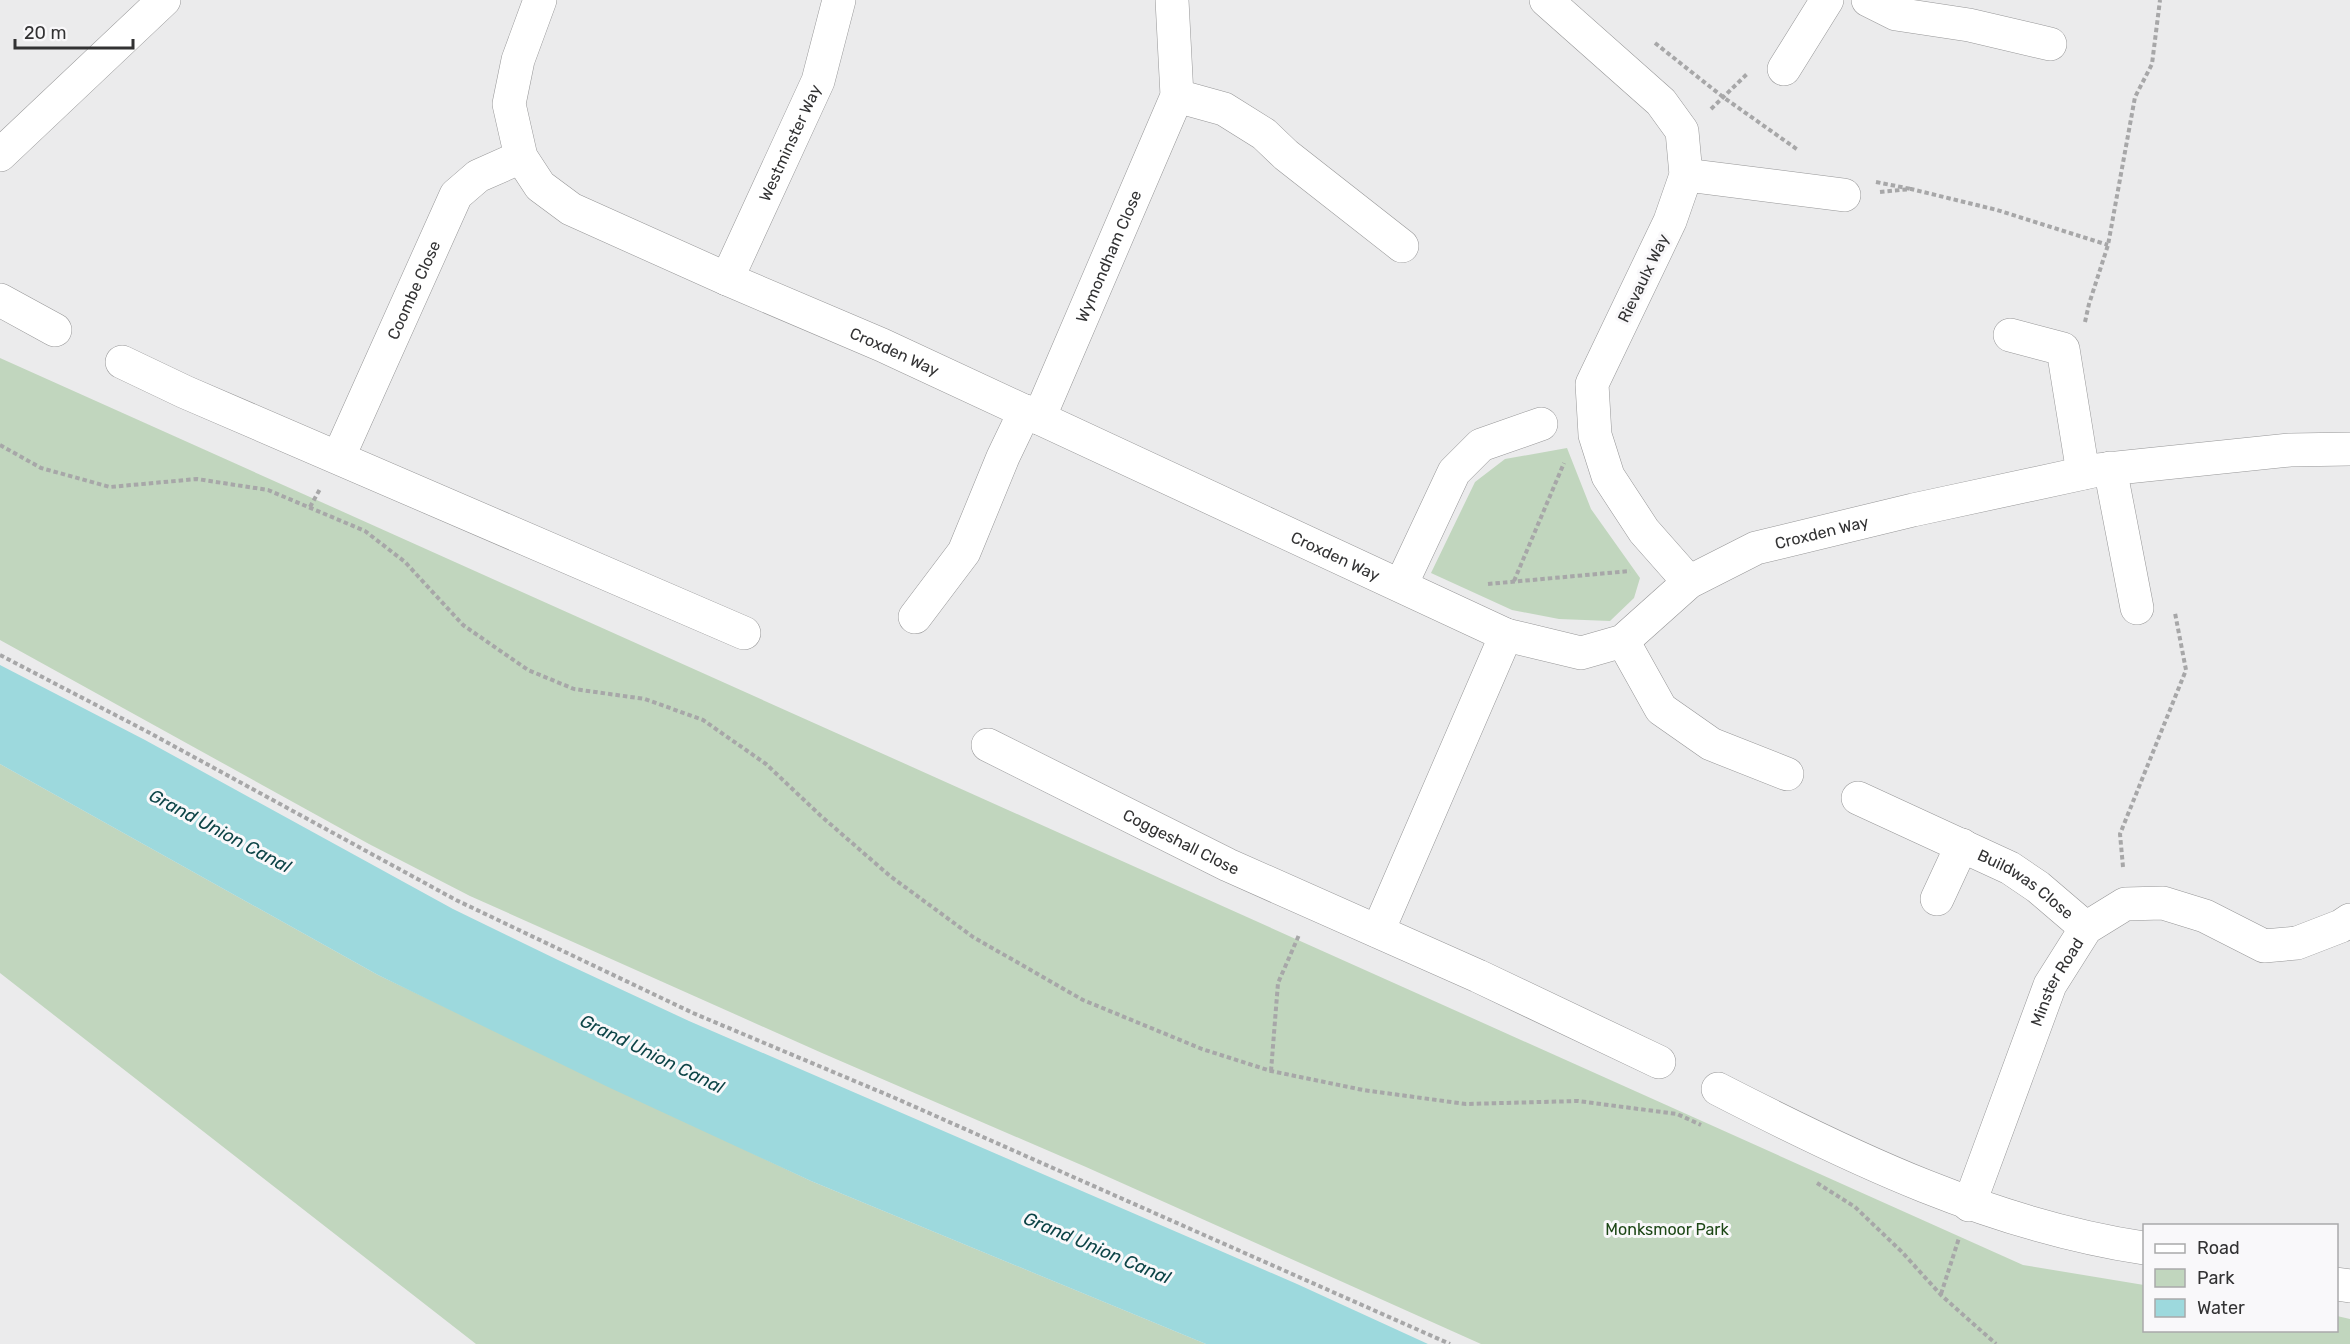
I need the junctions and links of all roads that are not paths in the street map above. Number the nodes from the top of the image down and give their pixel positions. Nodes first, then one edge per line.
1 (164, 0) edge
2 (540, 0) edge
3 (839, 0) edge
4 (1546, 0) edge
5 (1827, 0) edge
6 (1868, 0) edge
7 (1173, 7) edge
8 (2050, 44) dead end
9 (1784, 69) road end
10 (1177, 96) junction
11 (0, 156) edge
12 (521, 157) junction
13 (1686, 175) junction
14 (1857, 188) road end
15 (1402, 246) dead end
16 (727, 279) junction
17 (1, 300) edge
18 (55, 330) dead end
19 (2010, 335) dead end
20 (122, 362) dead end
21 (1032, 414) junction
22 (1541, 424) dead end
23 (2350, 449) edge
24 (339, 456) junction
25 (2096, 470) junction
26 (1682, 575) junction
27 (1401, 585) junction
28 (2137, 608) dead end
29 (915, 617) dead end
30 (744, 633) dead end
31 (1506, 635) junction
32 (1623, 641) junction
33 (988, 745) dead end
34 (1787, 774) dead end
35 (1858, 798) dead end
36 (1962, 845) junction
37 (1937, 899) dead end
38 (2350, 920) edge
39 (2086, 928) junction
40 (1378, 931) junction
41 (1659, 1062) dead end
42 (1718, 1089) dead end
43 (1969, 1204) junction
44 (2143, 1248) edge

1 - 11 street
2 - 12 street, Croxden Way
3 - 16 street, Westminster Way
4 - 13 street, Rievaulx Way
5 - 9 street
6 - 8 street
7 - 10 street, Wymondham Close
10 - 15 street
10 - 21 street, Wymondham Close
12 - 16 street, Croxden Way
12 - 24 street, Coombe Close
13 - 14 street
13 - 26 street, Rievaulx Way
16 - 21 street, Croxden Way
17 - 18 street
19 - 25 street
20 - 24 street
21 - 27 street, Croxden Way
21 - 29 street, Wymondham Close
22 - 27 street
23 - 25 street, Croxden Way
24 - 30 street
25 - 26 street, Croxden Way
25 - 28 street
26 - 32 street, Croxden Way
27 - 31 street, Croxden Way
31 - 32 street, Croxden Way
31 - 40 street
32 - 34 street
33 - 40 street, Coggeshall Close
35 - 36 street, Buildwas Close
36 - 37 street, Buildwas Close
36 - 39 street, Buildwas Close
38 - 39 street, Minster Road
39 - 43 street, Minster Road
40 - 41 street, Coggeshall Close
42 - 43 street
43 - 44 street

